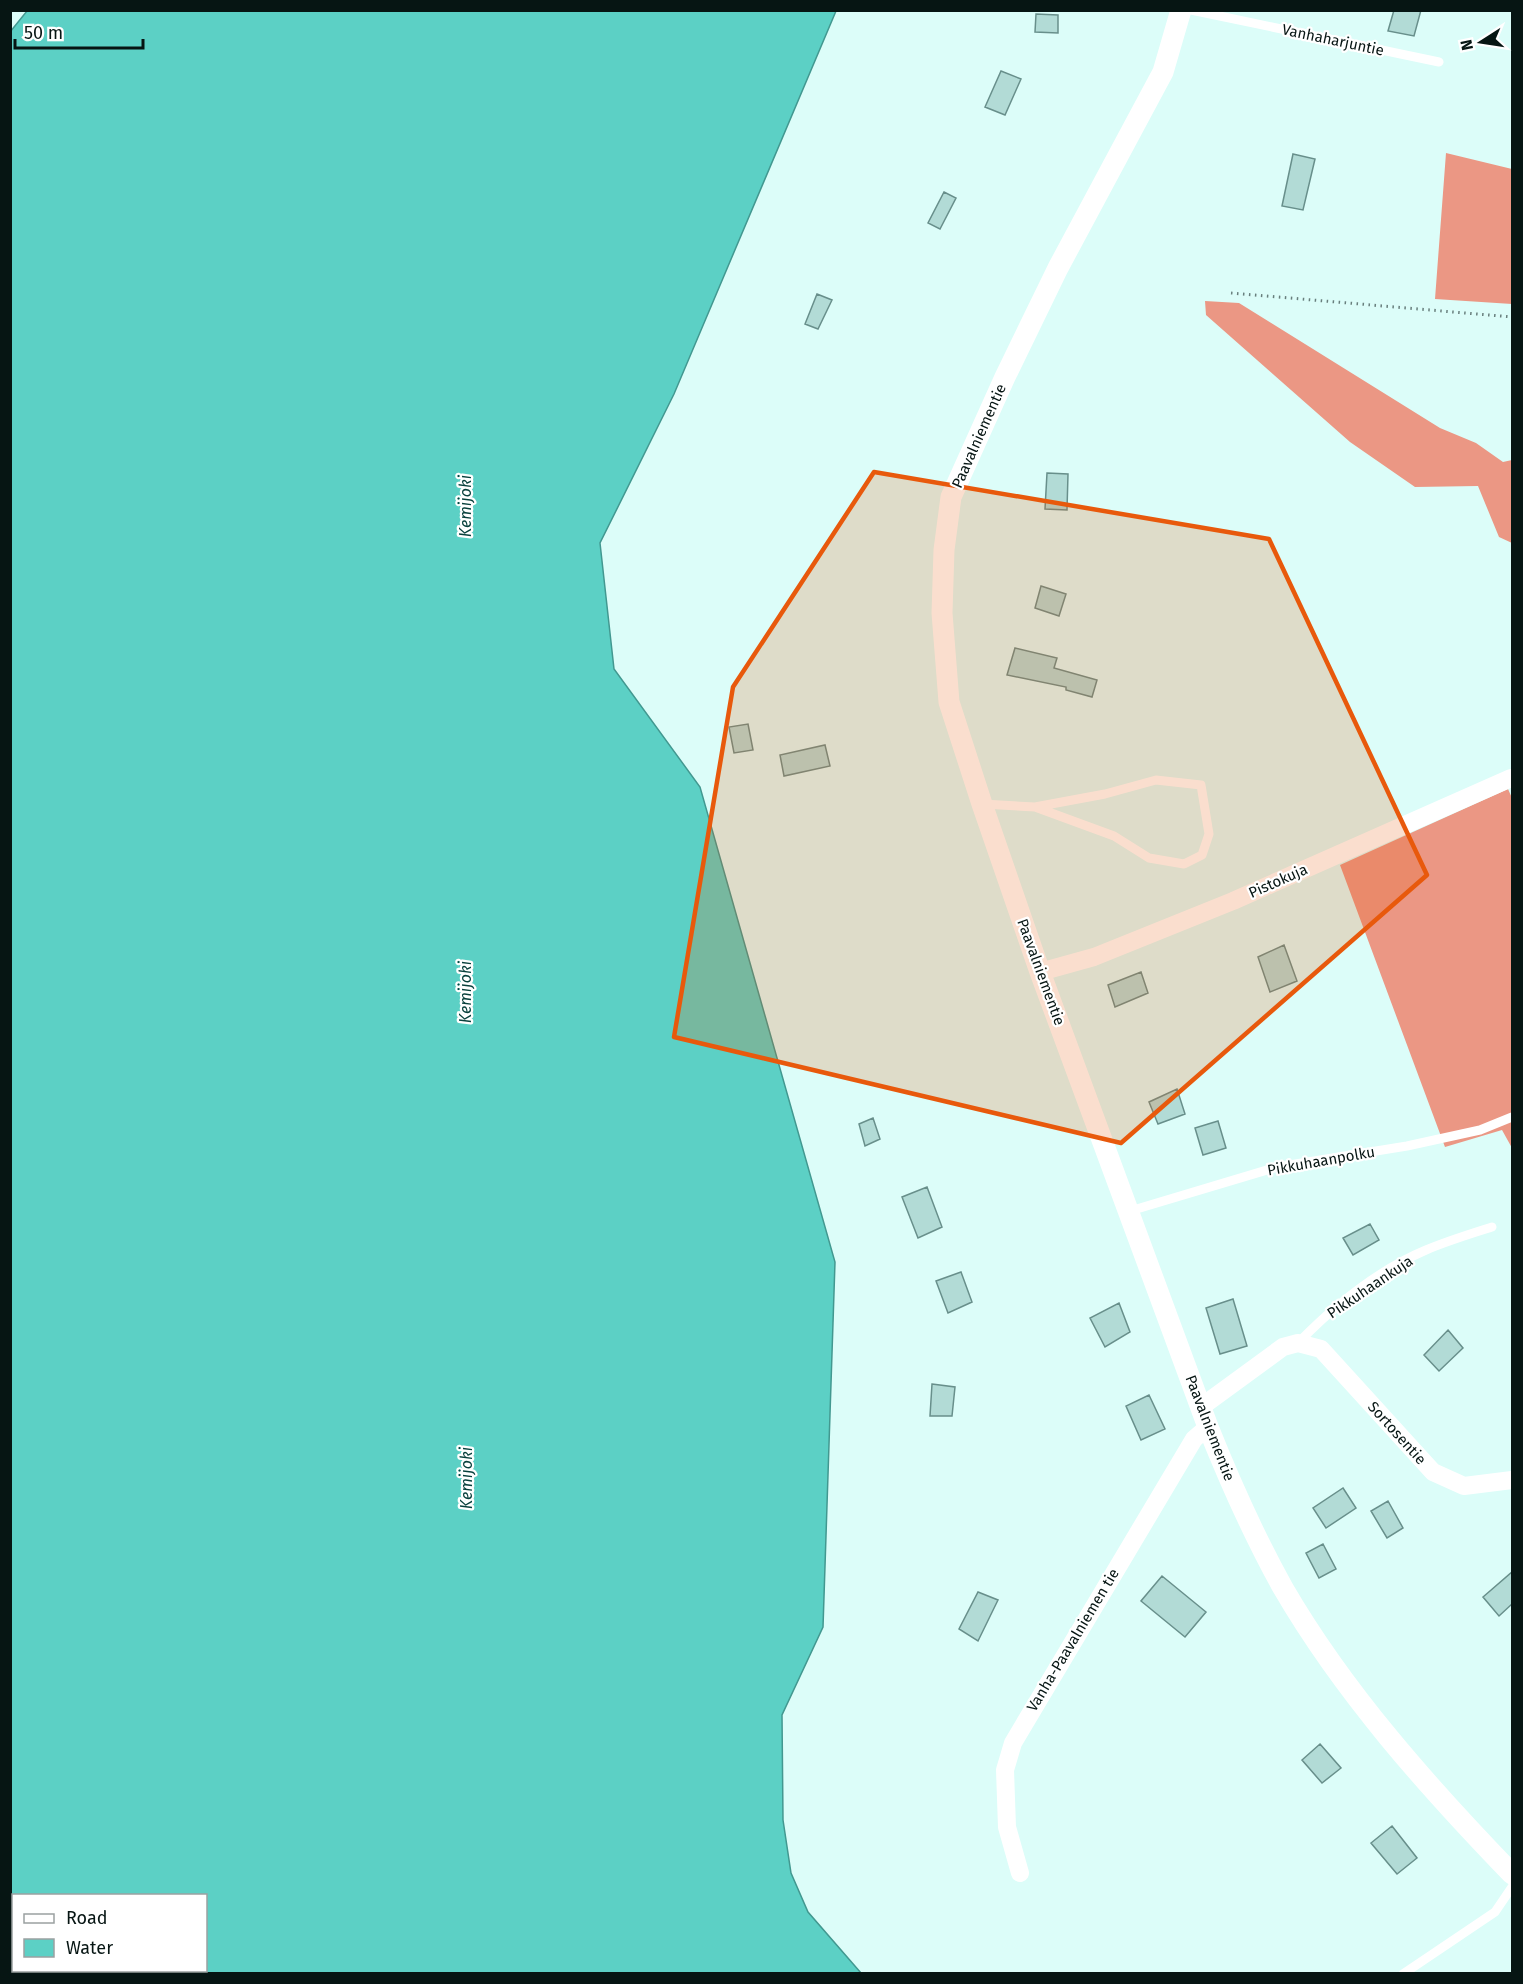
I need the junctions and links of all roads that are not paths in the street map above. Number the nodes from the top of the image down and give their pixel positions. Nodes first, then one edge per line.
1 (1181, 10) edge
2 (1191, 10) edge
3 (1439, 62) dead end
4 (1511, 778) edge
5 (982, 804) junction
6 (1035, 807) junction
7 (1040, 972) junction
8 (1512, 1117) edge
9 (1130, 1211) junction
10 (1491, 1227) dead end
11 (1298, 1343) junction
12 (1201, 1407) junction
13 (1208, 1427) junction
14 (1512, 1480) edge
15 (1020, 1873) dead end
16 (1512, 1874) edge
17 (1512, 1887) edge
18 (1404, 1974) edge

1 - 5 street, Paavalniementie
2 - 3 lane, Vanhaharjuntie
4 - 7 street, Pistokuja
5 - 6 lane
5 - 7 street, Paavalniementie
6 - 6 lane
7 - 9 street, Paavalniementie
8 - 9 lane, Pikkuhaanpolku
9 - 12 street, Paavalniementie
10 - 11 lane, Pikkuhaankuja
11 - 12 street, Pikkuhaankuja
11 - 14 street, Sortosentie
12 - 13 street, Paavalniementie
13 - 15 street, Vanha-Paavalniemen tie
13 - 16 street, Paavalniementie
17 - 18 lane

